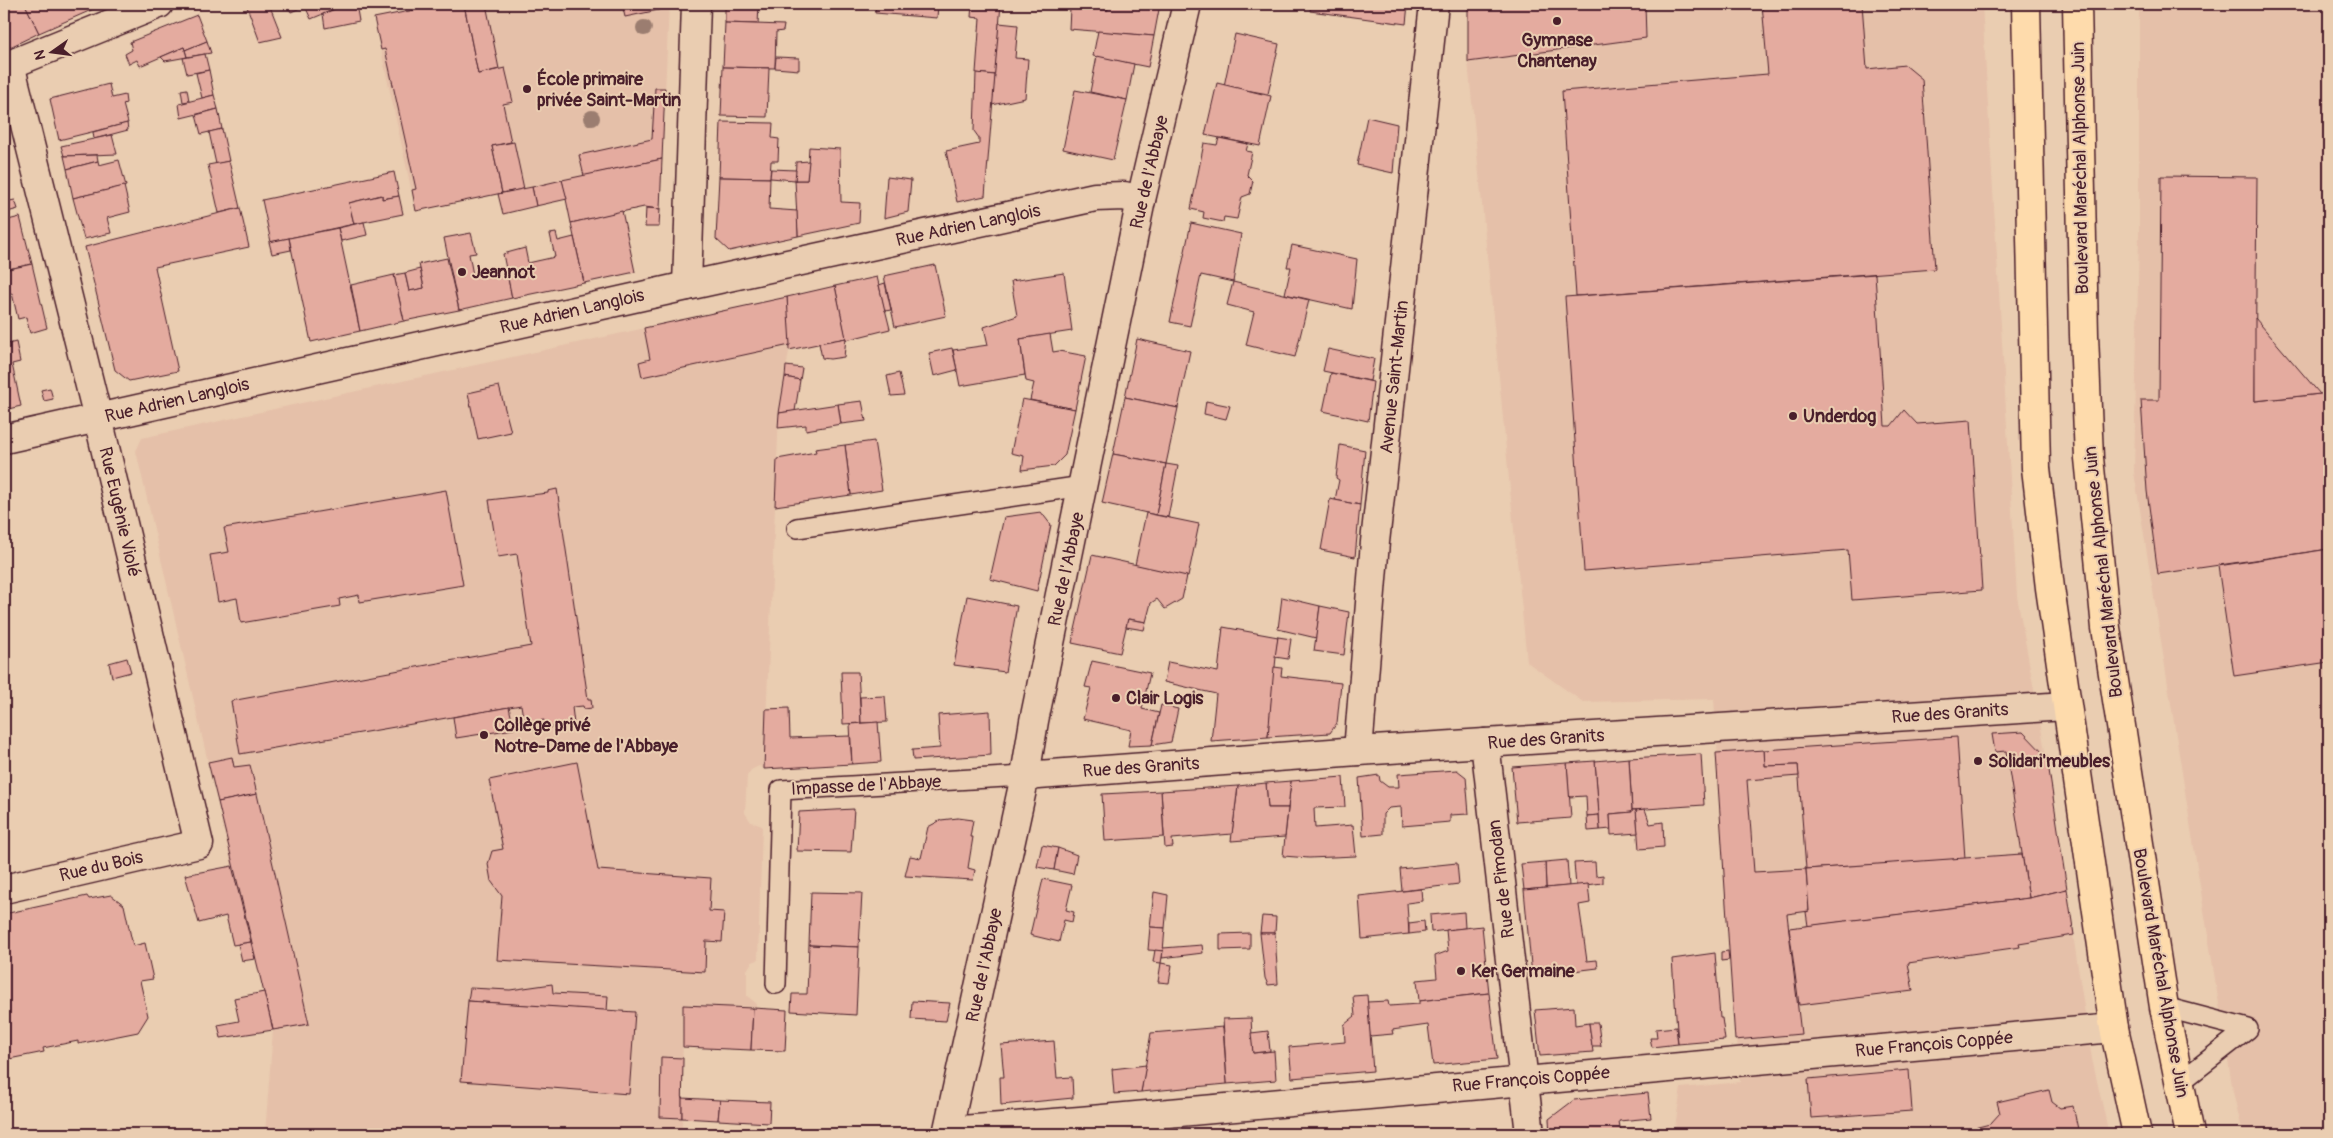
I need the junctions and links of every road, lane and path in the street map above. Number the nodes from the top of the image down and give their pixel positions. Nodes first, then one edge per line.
1 (158, 4) edge
2 (696, 4) edge
3 (1187, 4) edge
4 (1434, 4) edge
5 (2026, 4) edge
6 (2076, 4) edge
7 (7, 66) edge
8 (1142, 200) junction
9 (687, 286) junction
10 (98, 418) junction
11 (4, 439) edge
12 (1083, 486) junction
13 (796, 528) dead end
14 (2066, 706) junction
15 (1485, 743) junction
16 (1358, 751) junction
17 (1025, 776) junction
18 (199, 844) joint
19 (4, 888) edge
20 (776, 984) dead end
21 (2164, 1007) junction
22 (2114, 1028) junction
23 (1524, 1080) junction
24 (2179, 1082) junction
25 (1079, 1128) edge
26 (948, 1132) edge
27 (1530, 1134) edge
28 (2137, 1134) edge
29 (2190, 1134) edge

1 - 7 street
2 - 9 street
3 - 8 street, Rue de l'Abbaye
4 - 16 street, Avenue Saint-Martin
5 - 14 main road
6 - 21 main road, Boulevard Maréchal Alphonse Juin
7 - 10 street, Rue Eugènie Violé
8 - 9 street, Rue Adrien Langlois
8 - 12 street, Rue de l'Abbaye
9 - 10 street, Rue Adrien Langlois
10 - 11 street, Rue Adrien Langlois
10 - 18 street, Rue Eugènie Violé
12 - 13 lane
12 - 17 street, Rue de l'Abbaye
14 - 15 street, Rue des Granits
14 - 22 main road
15 - 16 street, Rue des Granits
15 - 23 street, Rue de Pimodan
16 - 17 street, Rue des Granits
17 - 20 lane, Impasse de l'Abbaye
17 - 26 street, Rue de l'Abbaye
18 - 19 street, Rue du Bois
21 - 24 main road, Boulevard Maréchal Alphonse Juin
21 - 24 lane
22 - 23 street, Rue François Coppée
22 - 28 main road
23 - 25 street, Rue François Coppée
23 - 27 street, Rue de Pimodan
24 - 29 main road, Boulevard Maréchal Alphonse Juin
25 - 26 street, Rue François Coppée

